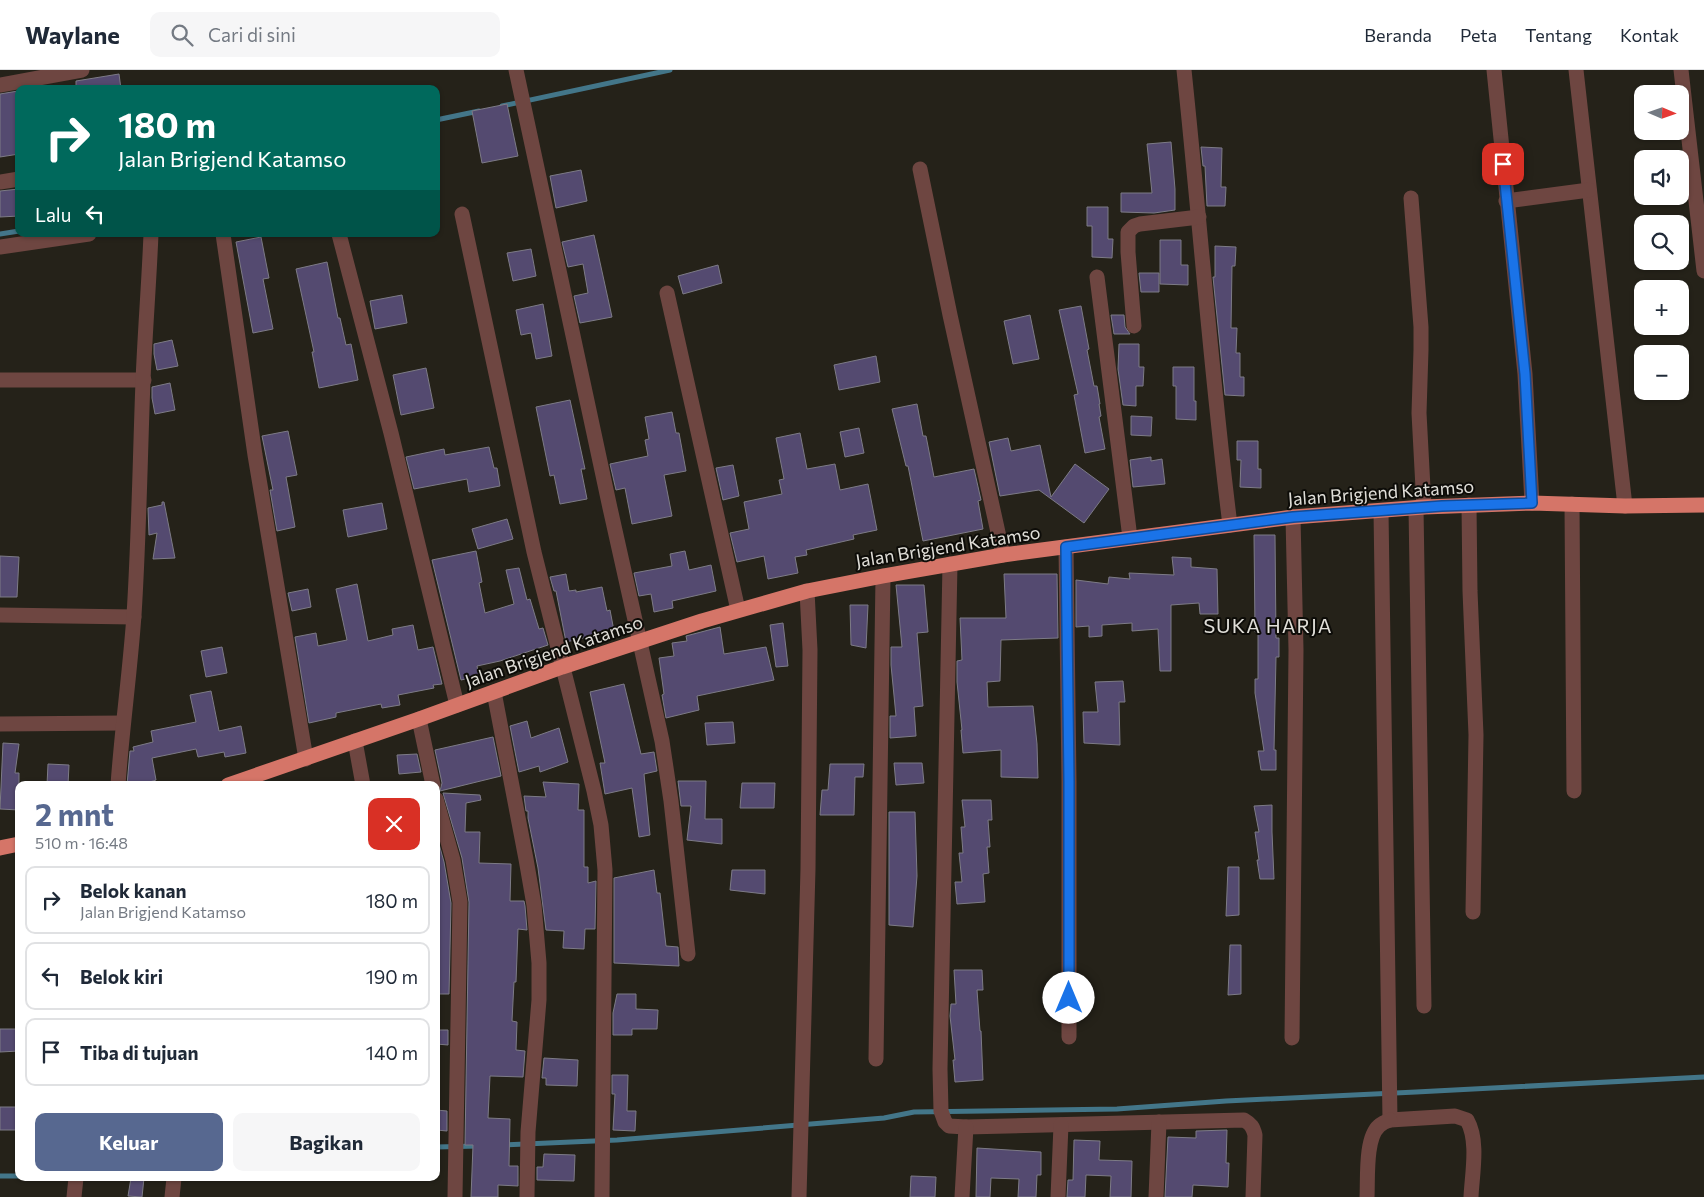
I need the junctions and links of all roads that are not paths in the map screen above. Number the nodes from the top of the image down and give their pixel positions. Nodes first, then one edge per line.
1 (82, 70) edge
2 (516, 70) edge
3 (1184, 70) edge
4 (1494, 70) edge
5 (1576, 70) edge
6 (1681, 70) edge
7 (0, 85) edge
8 (920, 169) dead end
9 (15, 180) edge
10 (0, 182) edge
11 (1589, 190) junction
12 (1411, 198) dead end
13 (1506, 201) junction
14 (462, 214) dead end
15 (1199, 217) junction
16 (68, 237) edge
17 (151, 237) edge
18 (223, 237) edge
19 (340, 237) edge
20 (0, 247) edge
21 (1704, 271) edge
22 (1097, 277) dead end
23 (667, 293) dead end
24 (1134, 326) dead end
25 (0, 380) edge
26 (144, 380) junction
27 (1532, 503) junction
28 (1572, 504) junction
29 (1469, 505) junction
30 (1704, 505) edge
31 (1625, 506) junction
32 (1420, 508) junction
33 (1381, 511) junction
34 (1293, 517) junction
35 (1230, 525) junction
36 (1130, 538) junction
37 (1066, 547) junction
38 (1003, 556) junction
39 (950, 564) junction
40 (883, 576) junction
41 (807, 591) junction
42 (738, 610) junction
43 (0, 615) edge
44 (134, 616) junction
45 (640, 642) junction
46 (562, 668) junction
47 (494, 692) junction
48 (457, 705) junction
49 (419, 719) junction
50 (123, 723) junction
51 (0, 724) edge
52 (355, 741) junction
53 (306, 759) junction
54 (118, 781) edge
55 (240, 781) edge
56 (362, 781) edge
57 (432, 781) edge
58 (1574, 791) dead end
59 (440, 813) edge
60 (15, 845) edge
61 (0, 848) edge
62 (1473, 912) dead end
63 (688, 954) dead end
64 (1424, 1006) dead end
65 (1069, 1037) dead end
66 (1292, 1038) dead end
67 (876, 1059) dead end
68 (1390, 1113) junction
69 (1159, 1122) junction
70 (1062, 1125) junction
71 (966, 1127) junction
72 (76, 1181) edge
73 (174, 1181) edge
74 (74, 1197) edge
75 (172, 1197) edge
76 (454, 1197) edge
77 (527, 1197) edge
78 (602, 1197) edge
79 (800, 1197) edge
80 (962, 1197) edge
81 (1058, 1197) edge
82 (1156, 1197) edge
83 (1253, 1197) edge
84 (1367, 1197) edge
85 (1471, 1197) edge

1 - 7 street
2 - 45 street
3 - 15 street
4 - 13 street
5 - 11 street
6 - 21 street
8 - 38 street
9 - 10 street
11 - 13 street
11 - 31 street
12 - 32 street
13 - 27 street
14 - 46 street
15 - 24 street
15 - 35 street
16 - 20 street
17 - 26 street
18 - 53 street
19 - 48 street
22 - 36 street
23 - 42 street
25 - 26 street
26 - 44 street
27 - 28 highway, Jalan Brigjend Katamso
27 - 29 highway, Jalan Brigjend Katamso
28 - 31 highway, Jalan Brigjend Katamso
28 - 58 street
29 - 32 highway, Jalan Brigjend Katamso
29 - 62 street
30 - 31 highway, Jalan Brigjend Katamso
32 - 33 highway, Jalan Brigjend Katamso
32 - 64 street
33 - 34 highway, Jalan Brigjend Katamso
33 - 68 street
34 - 35 highway, Jalan Brigjend Katamso
34 - 66 street
35 - 36 highway, Jalan Brigjend Katamso
36 - 37 highway, Jalan Brigjend Katamso
37 - 38 highway, Jalan Brigjend Katamso
37 - 65 street
38 - 39 highway, Jalan Brigjend Katamso
39 - 40 highway, Jalan Brigjend Katamso
39 - 71 street
40 - 41 highway, Jalan Brigjend Katamso
40 - 67 street
41 - 42 highway, Jalan Brigjend Katamso
41 - 79 street
42 - 45 highway, Jalan Brigjend Katamso
43 - 44 street
44 - 50 street
45 - 46 highway, Jalan Brigjend Katamso
45 - 63 street
46 - 47 highway, Jalan Brigjend Katamso
46 - 78 street
47 - 48 highway, Jalan Brigjend Katamso
47 - 77 street
48 - 49 highway, Jalan Brigjend Katamso
49 - 52 highway, Jalan Brigjend Katamso
49 - 57 street
50 - 51 street
50 - 54 street
52 - 53 highway, Jalan Brigjend Katamso
52 - 56 street
53 - 55 highway, Jalan Brigjend Katamso
59 - 76 street
60 - 61 highway
68 - 84 street
68 - 85 street
69 - 70 street
69 - 82 street
69 - 83 street
70 - 71 street
70 - 81 street
71 - 80 street
72 - 74 street
73 - 75 street

